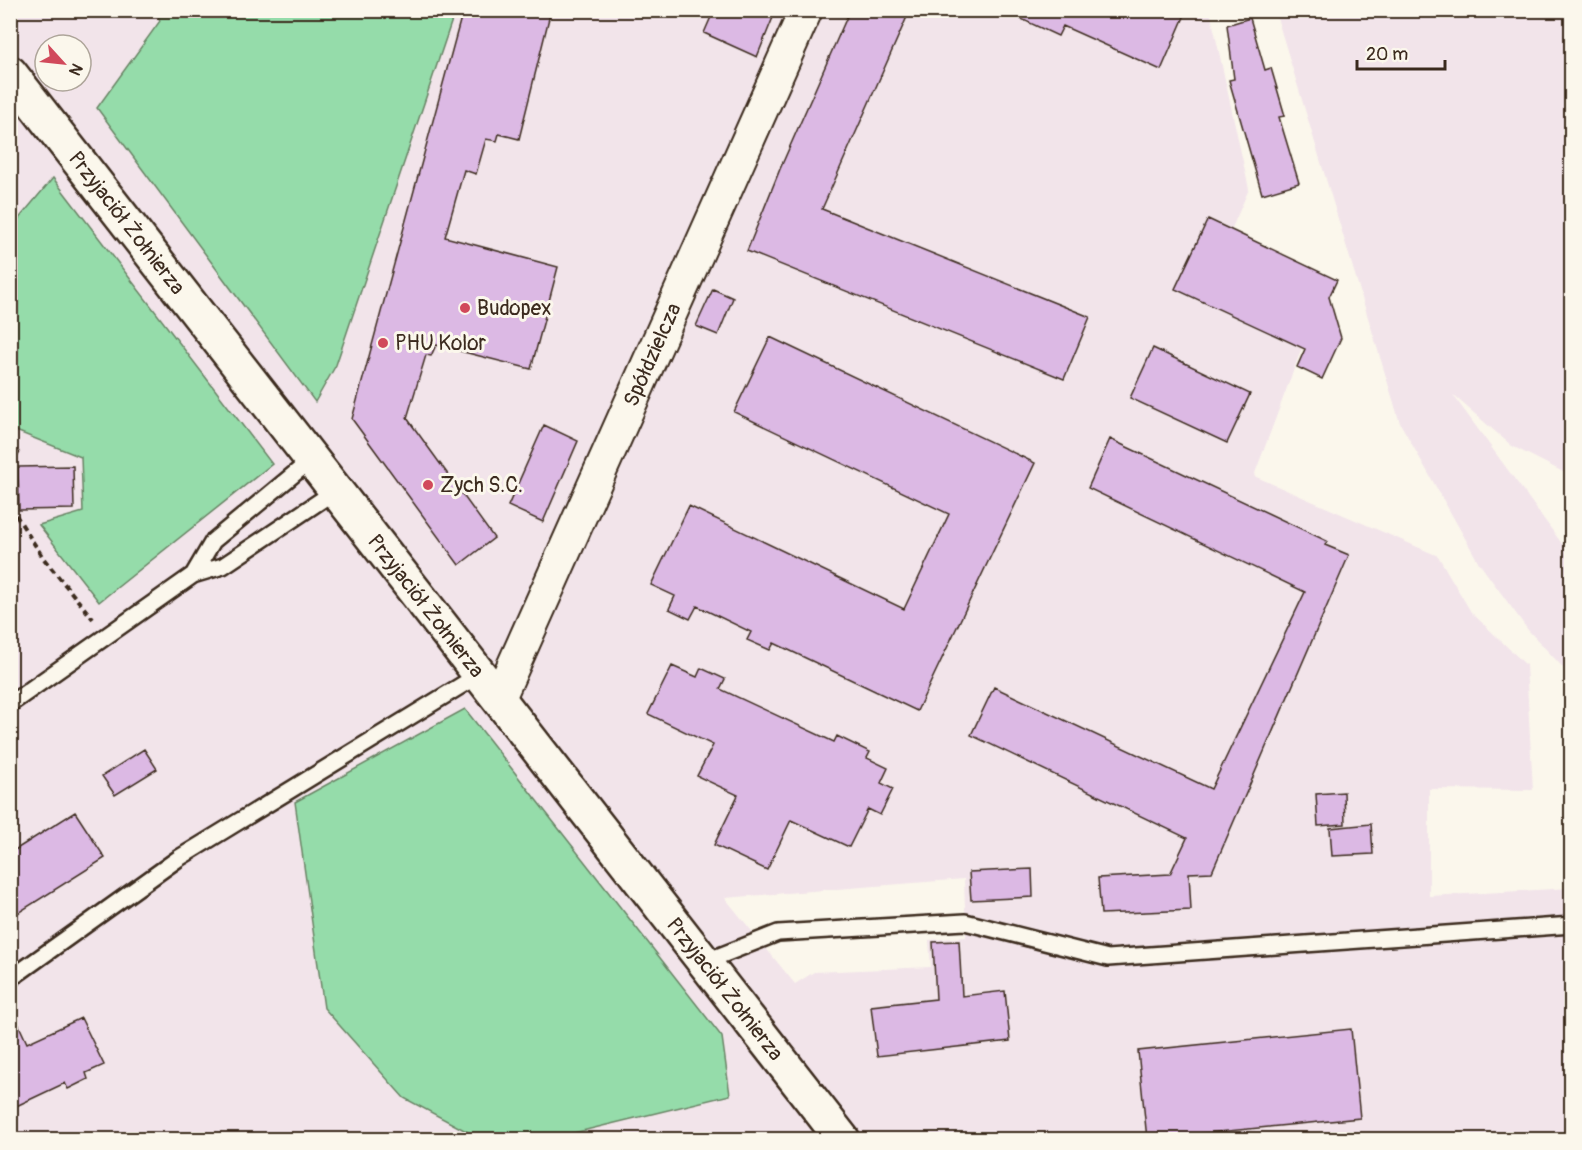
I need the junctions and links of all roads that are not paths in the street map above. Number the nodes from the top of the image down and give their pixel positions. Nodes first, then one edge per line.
1 (806, 10) edge
2 (10, 73) edge
3 (311, 460) junction
4 (335, 491) junction
5 (193, 575) junction
6 (489, 686) junction
7 (10, 704) edge
8 (1572, 925) edge
9 (704, 962) junction
10 (10, 979) edge
11 (843, 1140) edge

1 - 6 street, Spółdzielcza
2 - 3 main road, Przyjaciół Żołnierza
3 - 4 main road, Przyjaciół Żołnierza
3 - 5 lane
4 - 5 lane
4 - 6 main road, Przyjaciół Żołnierza
5 - 7 lane
6 - 9 main road, Przyjaciół Żołnierza
6 - 10 lane
8 - 9 lane
9 - 11 main road, Przyjaciół Żołnierza

